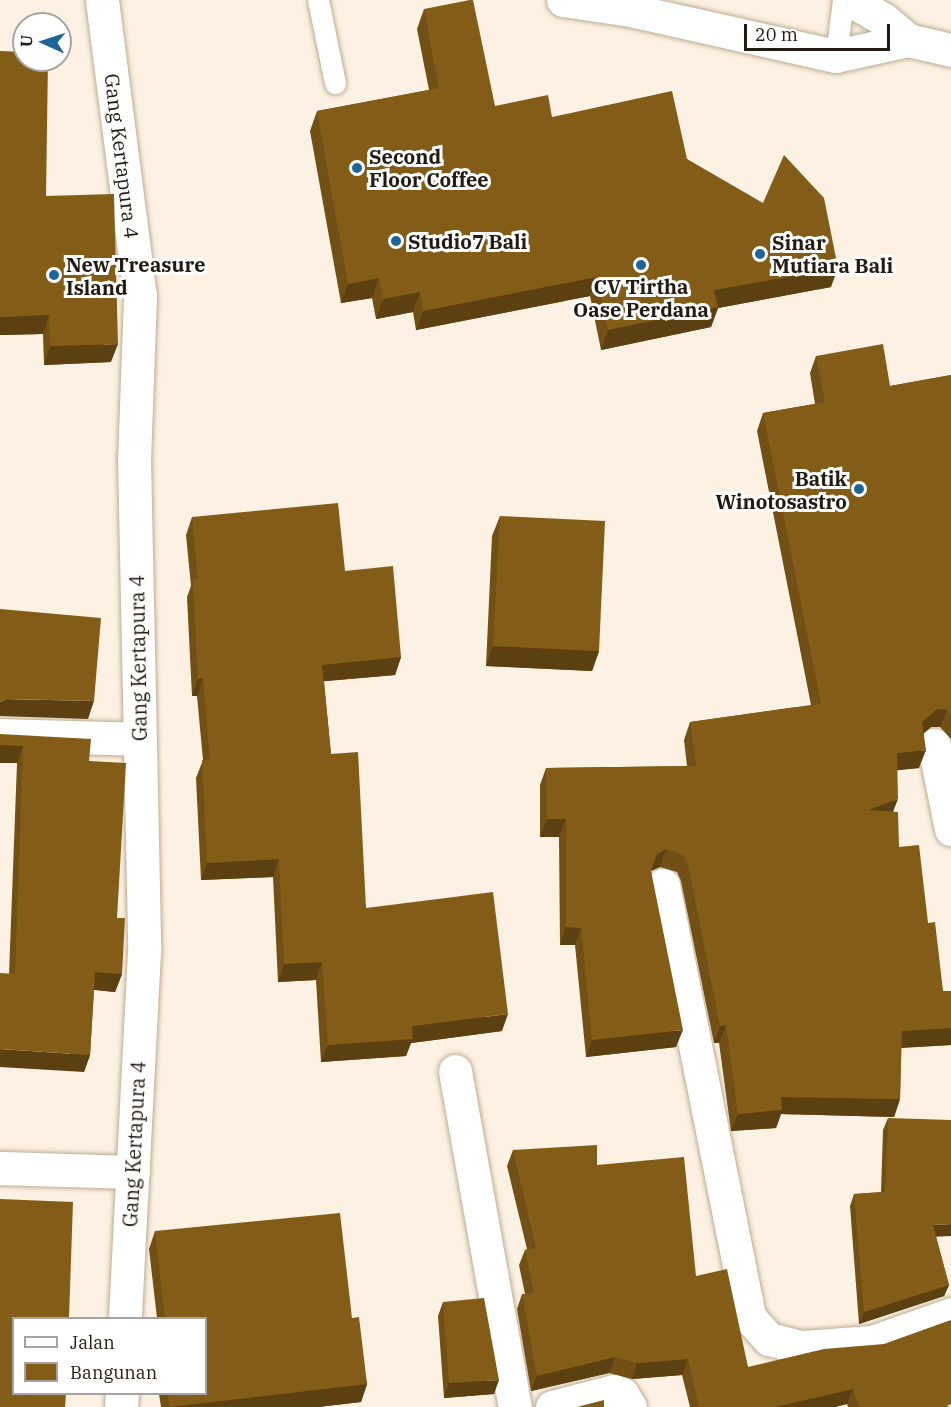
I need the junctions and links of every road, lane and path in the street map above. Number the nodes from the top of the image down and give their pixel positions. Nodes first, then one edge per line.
1 (102, 0) edge
2 (318, 0) edge
3 (563, 0) edge
4 (843, 0) edge
5 (850, 0) edge
6 (908, 40) junction
7 (951, 50) edge
8 (836, 56) junction
9 (335, 83) dead end
10 (0, 735) edge
11 (139, 738) junction
12 (934, 745) dead end
13 (951, 829) edge
14 (663, 885) dead end
15 (455, 1071) dead end
16 (0, 1167) edge
17 (133, 1172) junction
18 (951, 1314) edge
19 (125, 1317) edge
20 (626, 1401) edge
21 (515, 1407) edge
22 (552, 1407) edge

1 - 11 main road, Gang Kertapura 4
2 - 9 lane
3 - 8 main road
4 - 8 lane
5 - 6 main road
6 - 7 main road
6 - 8 main road
10 - 11 main road
11 - 17 main road, Gang Kertapura 4
12 - 13 main road
14 - 18 main road
15 - 21 main road
16 - 17 main road
17 - 19 main road, Gang Kertapura 4
20 - 22 main road

